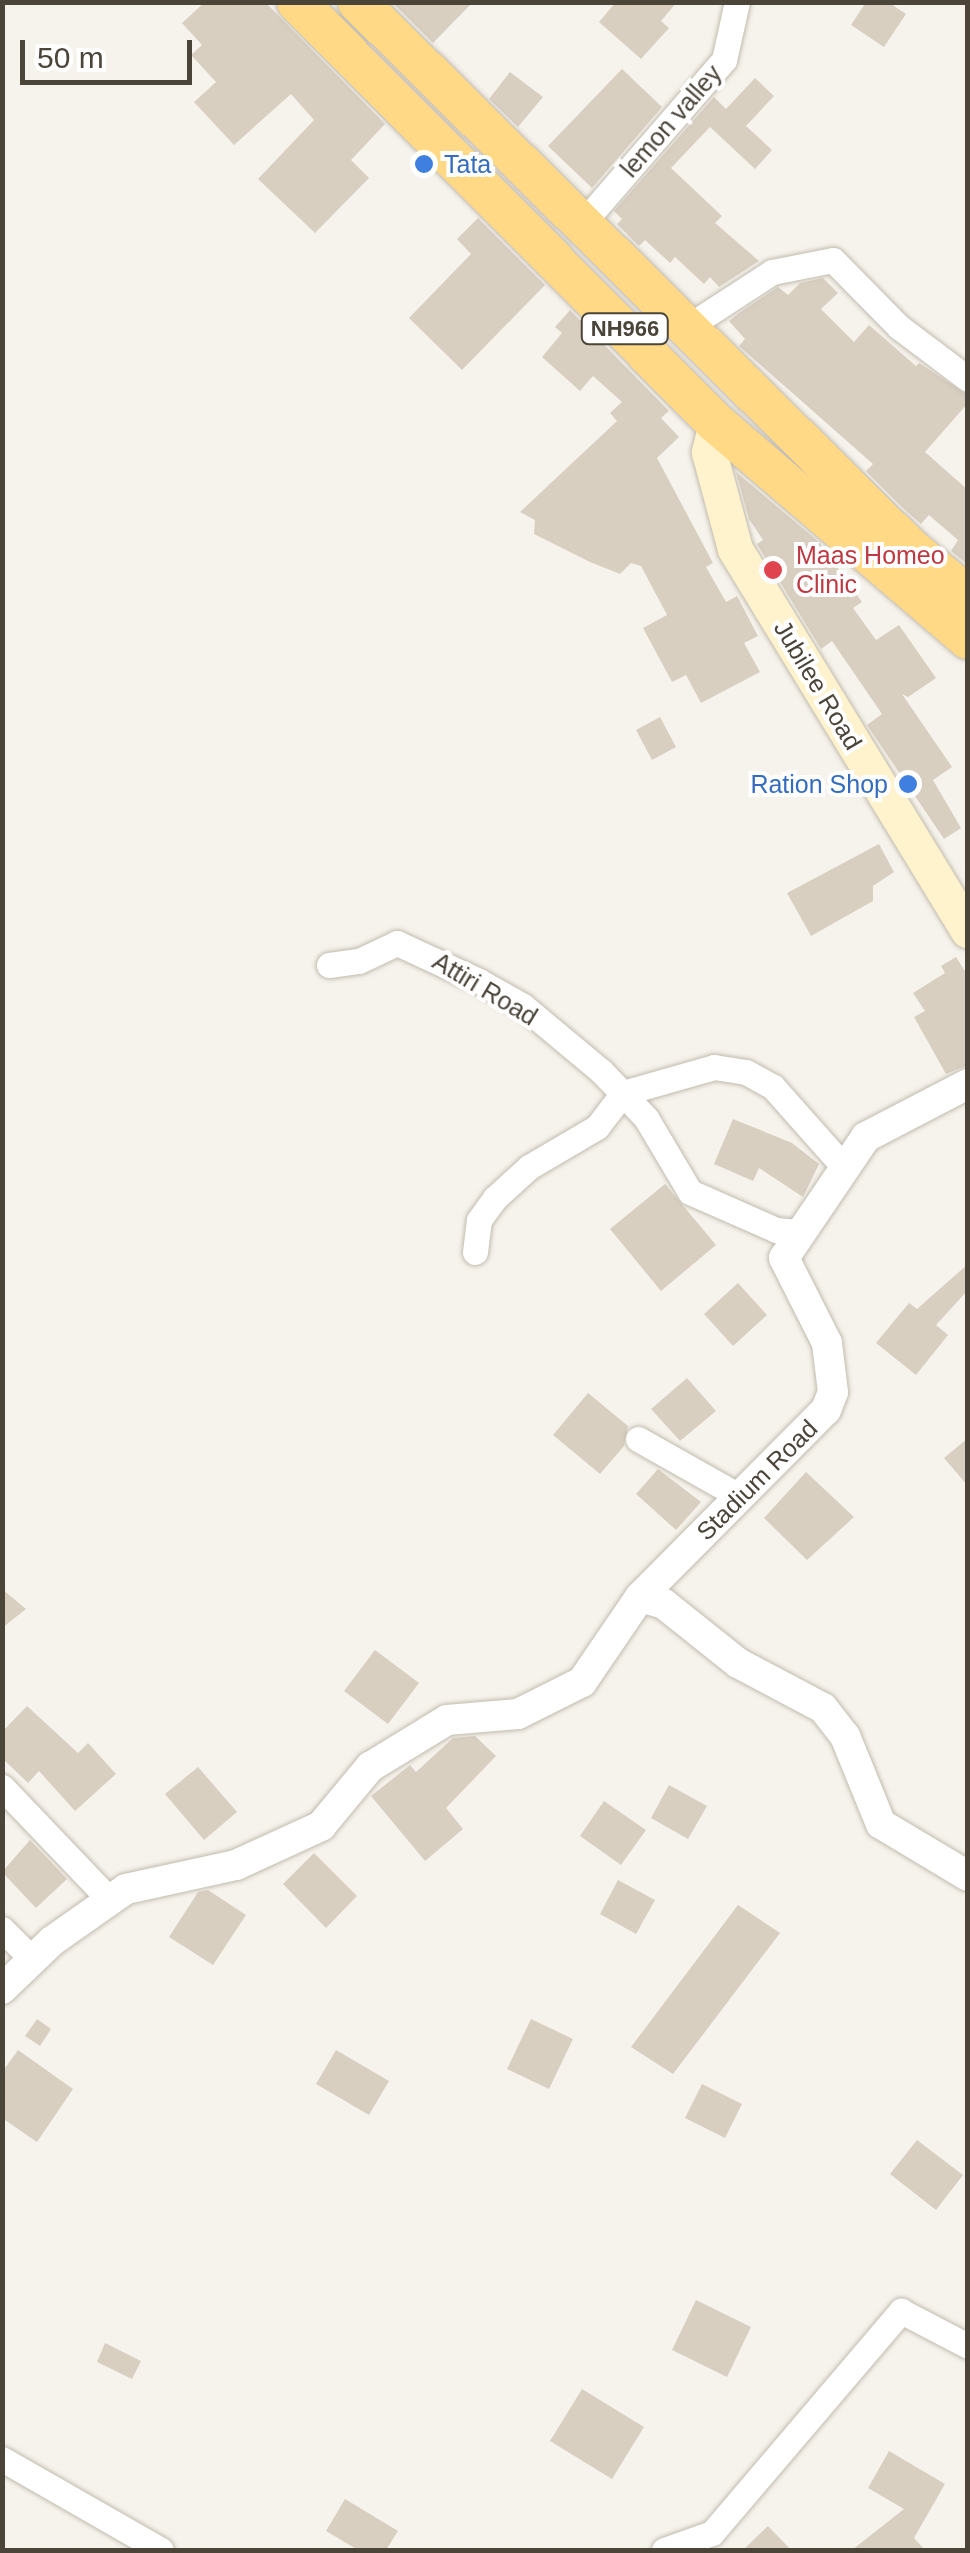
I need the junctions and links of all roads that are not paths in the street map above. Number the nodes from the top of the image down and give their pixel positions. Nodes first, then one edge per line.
1 (297, 2) edge
2 (358, 2) edge
3 (735, 3) edge
4 (580, 226) junction
5 (689, 326) junction
6 (968, 379) edge
7 (753, 390) junction
8 (716, 423) junction
9 (968, 596) edge
10 (968, 639) edge
11 (968, 931) edge
12 (329, 965) dead end
13 (968, 1084) edge
14 (623, 1094) junction
15 (844, 1168) junction
16 (801, 1232) junction
17 (475, 1252) dead end
18 (638, 1439) dead end
19 (741, 1497) junction
20 (640, 1596) junction
21 (2, 1787) edge
22 (968, 1876) edge
23 (110, 1900) junction
24 (2, 1929) edge
25 (32, 1960) junction
26 (2, 1988) edge
27 (968, 2346) edge
28 (2, 2458) edge
29 (161, 2550) edge
30 (664, 2550) edge

1 - 8 highway, NH966
2 - 4 highway, NH966
3 - 4 street, lemon valley
4 - 5 highway, NH966
5 - 6 street
5 - 7 highway, NH966
7 - 8 highway
7 - 9 highway, NH966
8 - 10 highway, NH966
8 - 11 main road, Jubilee Road
12 - 14 street, Attiri Road
13 - 15 street, Stadium Road
14 - 15 street
14 - 16 street, Attiri Road
14 - 17 street
15 - 16 street, Stadium Road
16 - 19 street, Stadium Road
18 - 19 street
19 - 20 street, Stadium Road
20 - 22 street
20 - 23 street, Stadium Road
21 - 23 street
23 - 25 street, Stadium Road
24 - 25 street
25 - 26 street, Stadium Road
27 - 30 street
28 - 29 street

